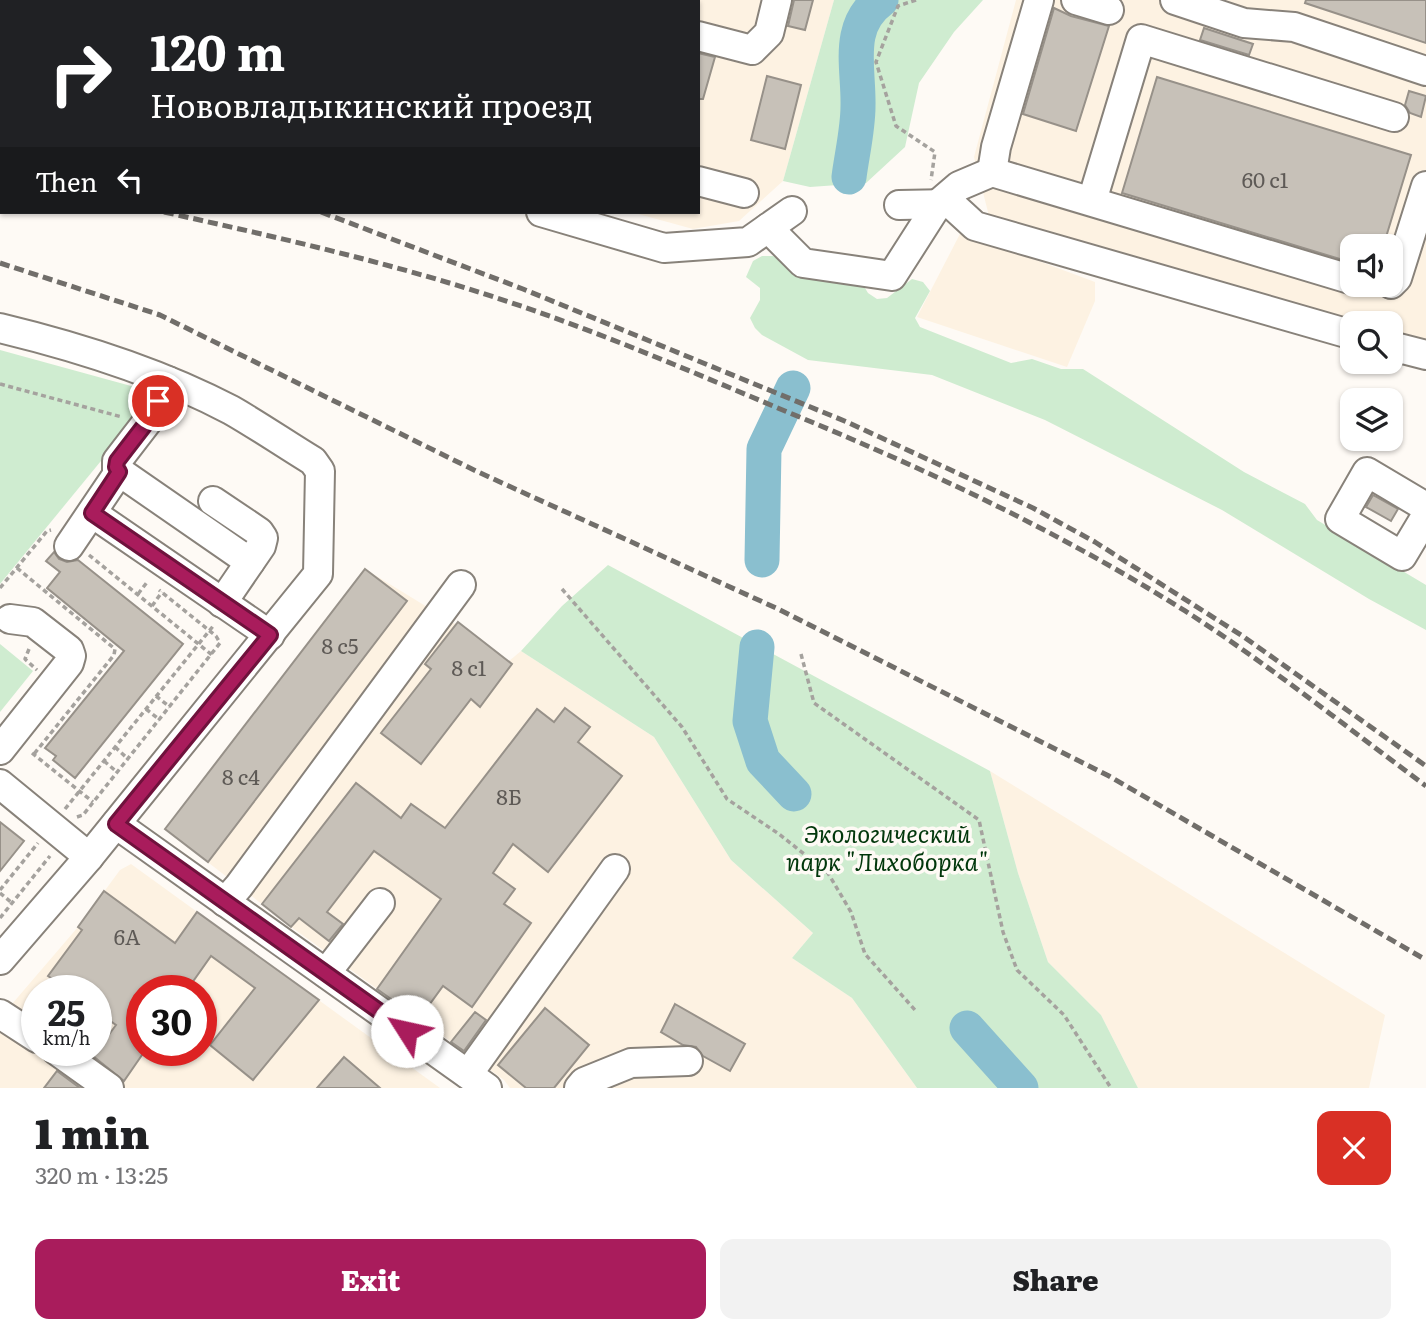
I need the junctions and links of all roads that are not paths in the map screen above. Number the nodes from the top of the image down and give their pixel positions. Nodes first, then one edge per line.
1 (777, 0) edge
2 (1039, 0) edge
3 (1076, 0) edge
4 (1175, 0) edge
5 (1109, 10) dead end
6 (700, 37) edge
7 (1426, 71) edge
8 (1394, 117) dead end
9 (992, 172) junction
10 (700, 182) edge
11 (1426, 186) edge
12 (744, 193) dead end
13 (1092, 201) junction
14 (938, 204) junction
15 (898, 205) dead end
16 (792, 211) dead end
17 (573, 216) edge
18 (768, 228) junction
19 (1403, 259) edge
20 (1340, 276) edge
21 (0, 328) edge
22 (1340, 331) edge
23 (1403, 348) edge
24 (1426, 355) edge
25 (168, 380) junction
26 (119, 472) junction
27 (214, 501) dead end
28 (1426, 507) edge
29 (92, 513) junction
30 (1426, 516) edge
31 (71, 543) road end
32 (250, 562) junction
33 (461, 585) dead end
34 (225, 605) junction
35 (10, 619) dead end
36 (270, 635) junction
37 (0, 750) edge
38 (0, 785) edge
39 (116, 824) junction
40 (89, 857) junction
41 (615, 869) dead end
42 (225, 902) junction
43 (380, 903) dead end
44 (0, 960) edge
45 (326, 973) junction
46 (2, 1021) edge
47 (21, 1030) edge
48 (688, 1061) dead end
49 (78, 1066) edge
50 (477, 1081) edge
51 (109, 1088) edge
52 (579, 1088) edge

1 - 6 street
2 - 9 street
3 - 5 street
4 - 7 street
8 - 13 street
9 - 13 street
9 - 14 street
10 - 12 street
11 - 19 street
13 - 20 street
14 - 15 street
14 - 18 street
14 - 22 street
16 - 18 street
17 - 18 street
21 - 25 street
23 - 24 street
25 - 26 street
25 - 36 street
26 - 29 street
26 - 32 street
27 - 32 street
28 - 30 street
29 - 31 street
29 - 34 street
32 - 34 street
33 - 42 street
34 - 36 street
35 - 37 street
36 - 39 street
38 - 40 street
39 - 40 street
39 - 42 street
40 - 44 street
41 - 50 street
42 - 45 street
43 - 45 street
45 - 50 street
46 - 47 street
48 - 52 street
49 - 51 street

